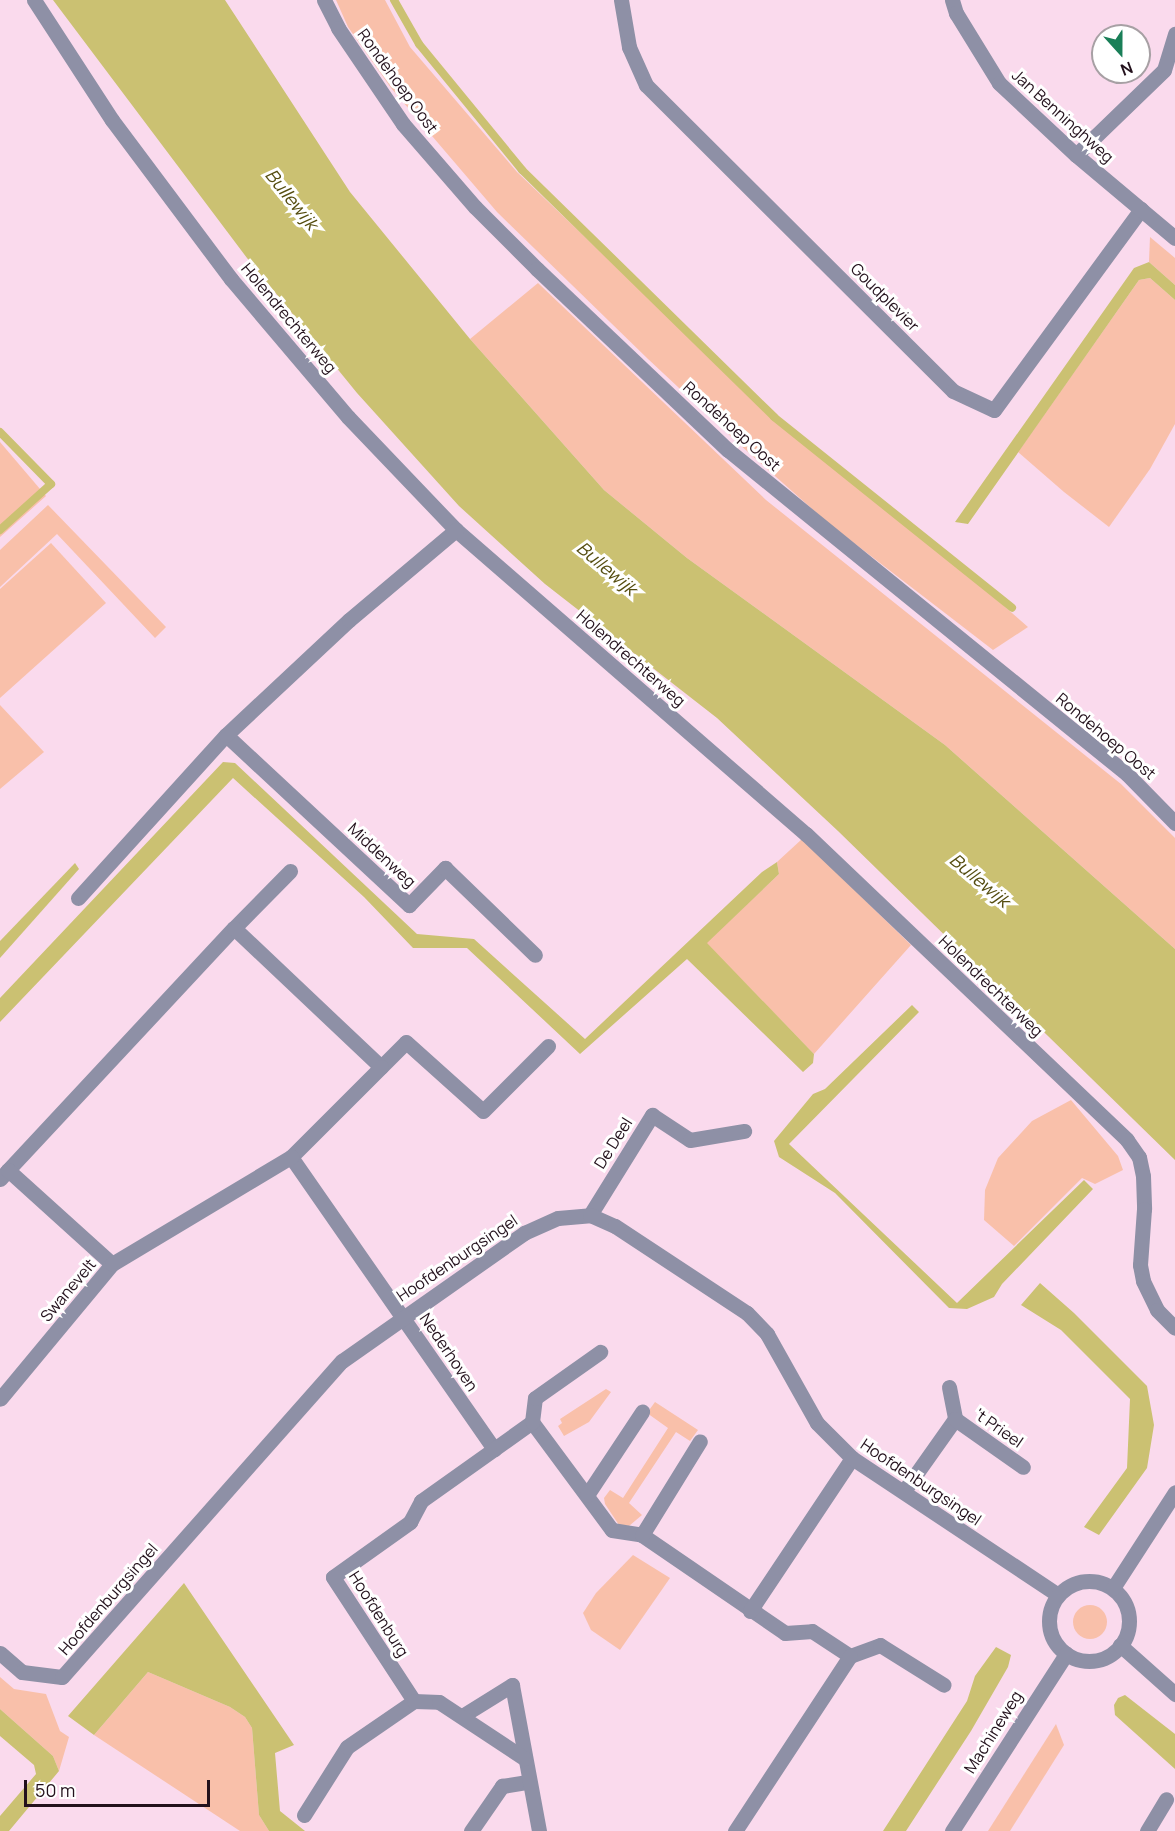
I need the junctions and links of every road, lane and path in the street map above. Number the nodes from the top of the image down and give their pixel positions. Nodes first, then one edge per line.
1 (34, 0) edge
2 (324, 0) edge
3 (621, 0) edge
4 (952, 0) edge
5 (1175, 34) edge
6 (1076, 155) junction
7 (1141, 209) junction
8 (1175, 238) edge
9 (456, 530) junction
10 (226, 735) junction
11 (1175, 823) edge
12 (290, 870) dead end
13 (78, 898) dead end
14 (234, 928) junction
15 (535, 955) dead end
16 (548, 1046) dead end
17 (381, 1067) junction
18 (744, 1131) dead end
19 (291, 1157) junction
20 (4, 1175) edge
21 (590, 1215) junction
22 (112, 1264) junction
23 (403, 1317) junction
24 (1175, 1328) edge
25 (600, 1352) dead end
26 (949, 1387) dead end
27 (0, 1399) edge
28 (642, 1412) dead end
29 (955, 1419) junction
30 (532, 1422) junction
31 (700, 1441) dead end
32 (494, 1449) junction
33 (852, 1458) junction
34 (1023, 1467) dead end
35 (904, 1491) junction
36 (1175, 1492) edge
37 (587, 1495) junction
38 (642, 1535) junction
39 (1113, 1588) junction
40 (1058, 1595) junction
41 (750, 1611) junction
42 (1120, 1645) junction
43 (0, 1653) edge
44 (1066, 1653) junction
45 (850, 1656) junction
46 (944, 1685) dead end
47 (1175, 1694) edge
48 (414, 1701) junction
49 (462, 1716) junction
50 (524, 1758) junction
51 (528, 1782) junction
52 (1166, 1799) dead end
53 (304, 1815) dead end
54 (471, 1831) edge
55 (539, 1831) edge
56 (735, 1831) edge
57 (952, 1831) edge
58 (1147, 1831) edge

1 - 9 street, Holendrechterweg
2 - 11 street, Rondehoep Oost
3 - 7 street, Goudplevier
4 - 6 street, Jan Benninghweg
5 - 6 street
6 - 7 street, Jan Benninghweg
7 - 8 street, Jan Benninghweg
9 - 10 street
9 - 24 street, Holendrechterweg
10 - 13 street
10 - 15 street, Middenweg
12 - 14 street
14 - 17 street
14 - 20 street
16 - 17 street
17 - 19 street
18 - 21 street, De Deel
19 - 22 street
19 - 23 street, Nederhoven
20 - 22 street, Swanevelt
21 - 23 street, Hoofdenburgsingel
21 - 33 street, Hoofdenburgsingel
22 - 27 street, Swanevelt
23 - 32 street, Nederhoven
23 - 43 street, Hoofdenburgsingel
25 - 30 street
26 - 29 street, 't Prieel
28 - 37 street
29 - 34 street, 't Prieel
29 - 35 street, 't Prieel
30 - 32 street, Hoofdenburg
30 - 37 street
31 - 38 street
32 - 48 street, Hoofdenburg
33 - 35 street, Hoofdenburgsingel
33 - 41 street
35 - 40 street, Hoofdenburgsingel
36 - 39 street
37 - 38 street
38 - 41 street
39 - 40 street
39 - 42 street
40 - 44 street
41 - 45 street
42 - 44 street
42 - 47 street
44 - 57 street, Machineweg
45 - 46 street
45 - 56 street
48 - 49 street
48 - 53 street
49 - 50 street
49 - 50 street
50 - 51 street
51 - 54 street
51 - 55 street
52 - 58 street

